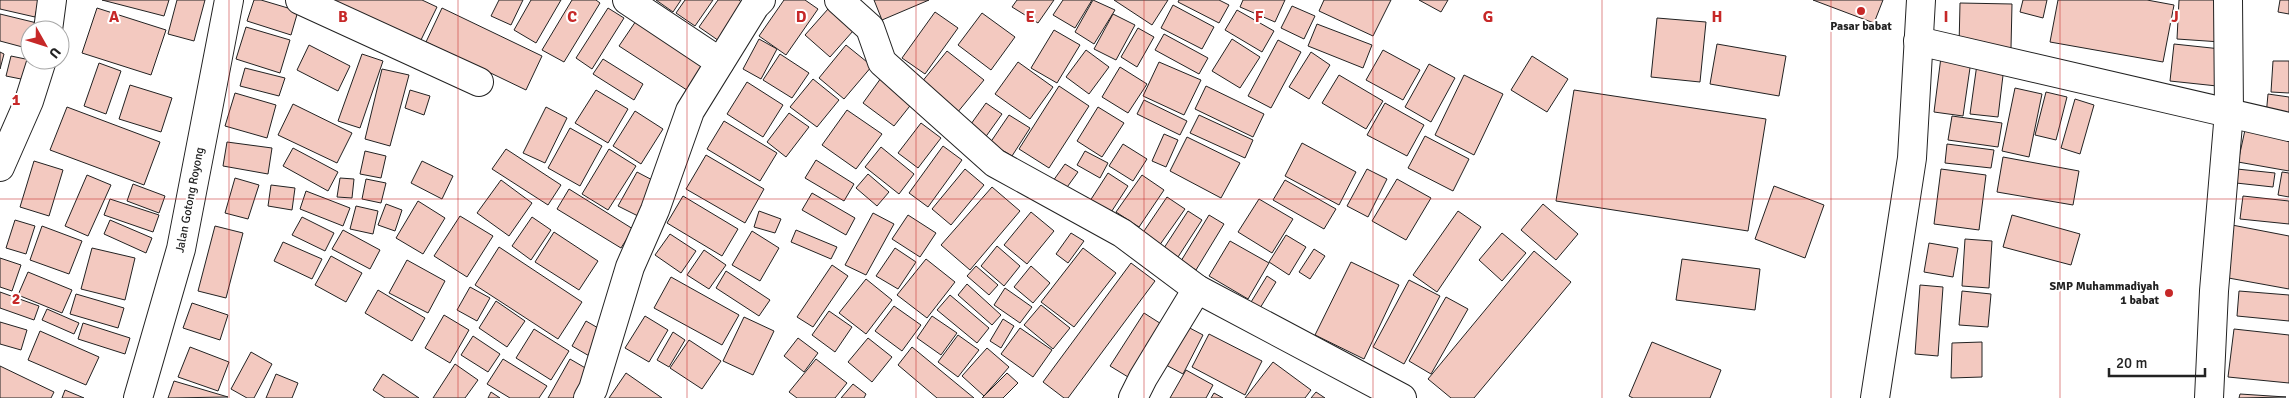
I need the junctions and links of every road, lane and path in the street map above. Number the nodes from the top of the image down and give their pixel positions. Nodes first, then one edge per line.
1 (52, 0) edge
2 (229, 0) edge
3 (300, 0) edge
4 (627, 0) edge
5 (761, 0) edge
6 (839, 0) edge
7 (1921, 0) edge
8 (2228, 0) edge
9 (49, 20) edge
10 (1918, 41) junction
11 (720, 62) junction
12 (39, 70) edge
13 (479, 82) dead end
14 (2229, 112) junction
15 (2289, 127) edge
16 (0, 167) edge
17 (1197, 289) junction
18 (138, 398) edge
19 (588, 398) edge
20 (1133, 398) edge
21 (1402, 398) edge
22 (1875, 398) edge
23 (2209, 398) edge

1 - 9 main road
2 - 18 main road, Jalan Gotong Royong
3 - 13 main road
4 - 11 main road
5 - 11 main road
6 - 17 main road
7 - 10 main road
8 - 14 main road
10 - 14 main road
10 - 22 main road
11 - 19 main road
12 - 16 main road
14 - 15 main road
14 - 23 main road
17 - 20 main road
17 - 21 main road

